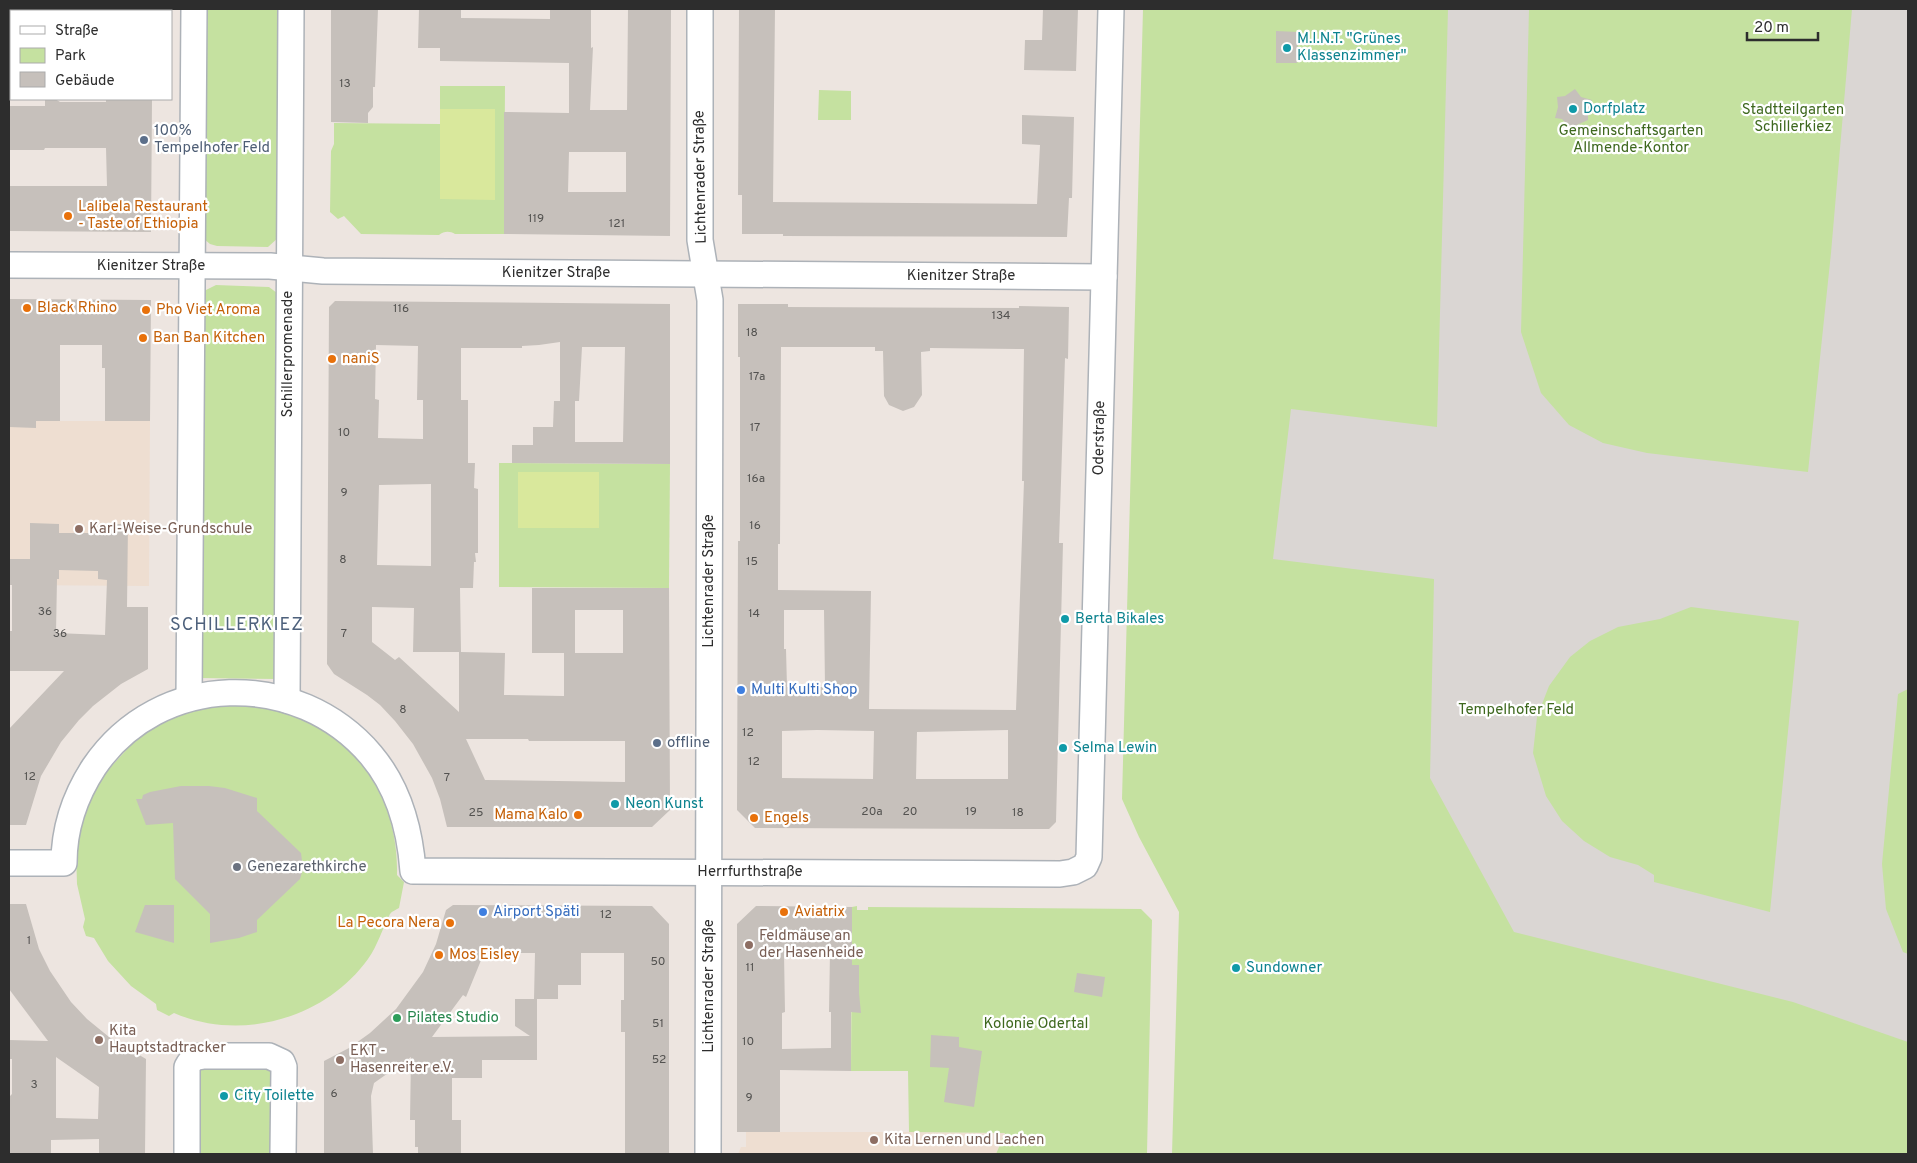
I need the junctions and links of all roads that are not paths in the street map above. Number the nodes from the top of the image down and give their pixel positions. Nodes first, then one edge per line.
1 (194, 9) edge
2 (291, 9) edge
3 (700, 9) edge
4 (1111, 9) edge
5 (9, 265) edge
6 (192, 266) junction
7 (289, 269) junction
8 (705, 274) junction
9 (1104, 277) junction
10 (189, 698) junction
11 (287, 700) junction
12 (9, 862) edge
13 (1085, 866) joint
14 (708, 872) junction
15 (187, 1154) edge
16 (283, 1154) edge
17 (708, 1154) edge

1 - 6 street
2 - 7 street, Schillerpromenade
3 - 8 street, Lichtenrader Straße
4 - 9 street, Oderstraße
5 - 6 street, Kienitzer Straße
6 - 7 street, Kienitzer Straße
6 - 10 street
7 - 8 street, Kienitzer Straße
7 - 11 street, Schillerpromenade
8 - 9 street, Kienitzer Straße
8 - 14 street, Lichtenrader Straße
9 - 13 street, Oderstraße
10 - 11 street
10 - 12 street
11 - 14 street, Herrfurthstraße
13 - 14 street, Herrfurthstraße
14 - 17 street, Lichtenrader Straße
15 - 16 street

